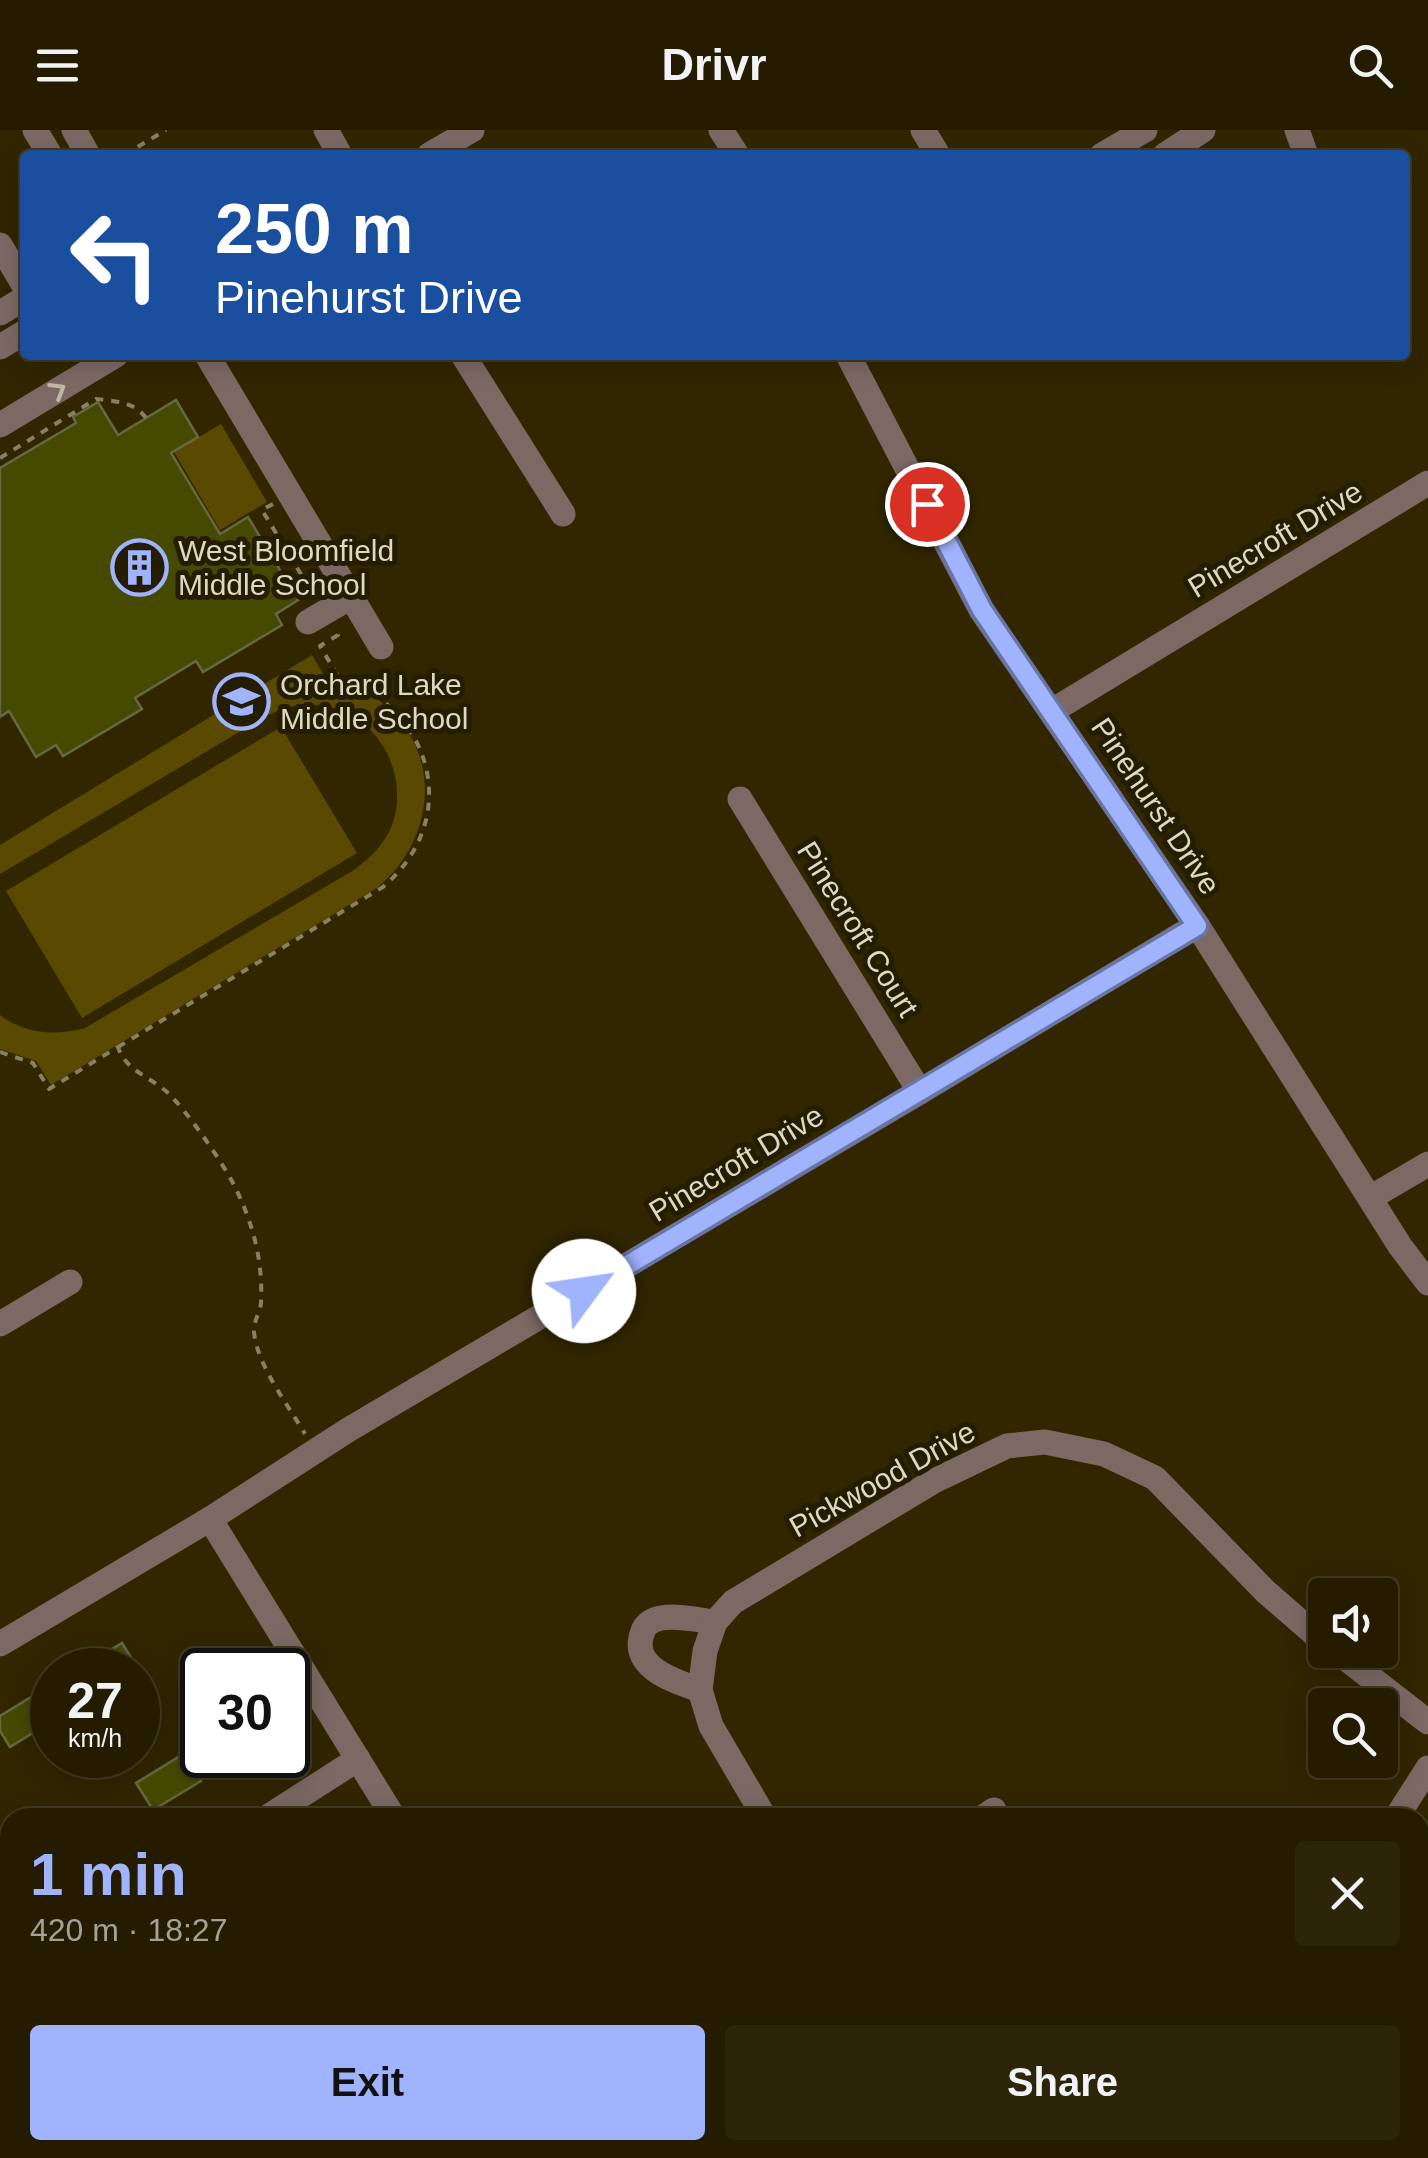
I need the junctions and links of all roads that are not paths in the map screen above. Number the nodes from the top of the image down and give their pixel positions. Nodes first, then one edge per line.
1 (472, 130) edge
2 (1145, 130) edge
3 (1203, 130) edge
4 (1103, 145) edge
5 (438, 150) edge
6 (1173, 150) edge
7 (0, 245) edge
8 (20, 279) edge
9 (108, 360) edge
10 (210, 360) edge
11 (466, 360) edge
12 (851, 360) edge
13 (0, 425) edge
14 (1428, 484) edge
15 (563, 514) dead end
16 (350, 596) junction
17 (317, 618) road end
18 (381, 646) dead end
19 (1052, 711) junction
20 (740, 799) dead end
21 (1197, 926) junction
22 (920, 1092) junction
23 (1428, 1164) edge
24 (1370, 1198) junction
25 (70, 1282) dead end
26 (1428, 1283) edge
27 (0, 1324) edge
28 (210, 1519) junction
29 (716, 1622) junction
30 (1308, 1628) edge
31 (0, 1644) edge
32 (1358, 1668) edge
33 (700, 1690) junction
34 (1428, 1722) edge
35 (358, 1759) junction
36 (1428, 1768) edge
37 (282, 1808) edge
38 (388, 1808) edge
39 (759, 1808) edge
40 (1402, 1808) edge

1 - 5 street
2 - 4 street
3 - 6 street
7 - 8 street
13 -> 9 street
10 - 16 street
11 - 15 street
12 - 19 street, Pinehurst Drive
14 - 19 street, Pinecroft Drive
16 - 17 street
16 - 18 street
19 - 21 street, Pinehurst Drive
20 - 22 street, Pinecroft Court
21 - 22 street, Pinecroft Drive
21 - 24 street, Pinehurst Drive
22 - 28 street, Pinecroft Drive
23 - 24 street
24 - 26 street, Pinehurst Drive
25 - 27 street
28 - 31 street, Pinecroft Drive
28 - 35 street
29 - 30 street, Pickwood Drive
29 - 33 street
29 - 33 street
32 - 34 street
33 - 39 street
35 - 37 street
35 - 38 street
36 - 40 street

